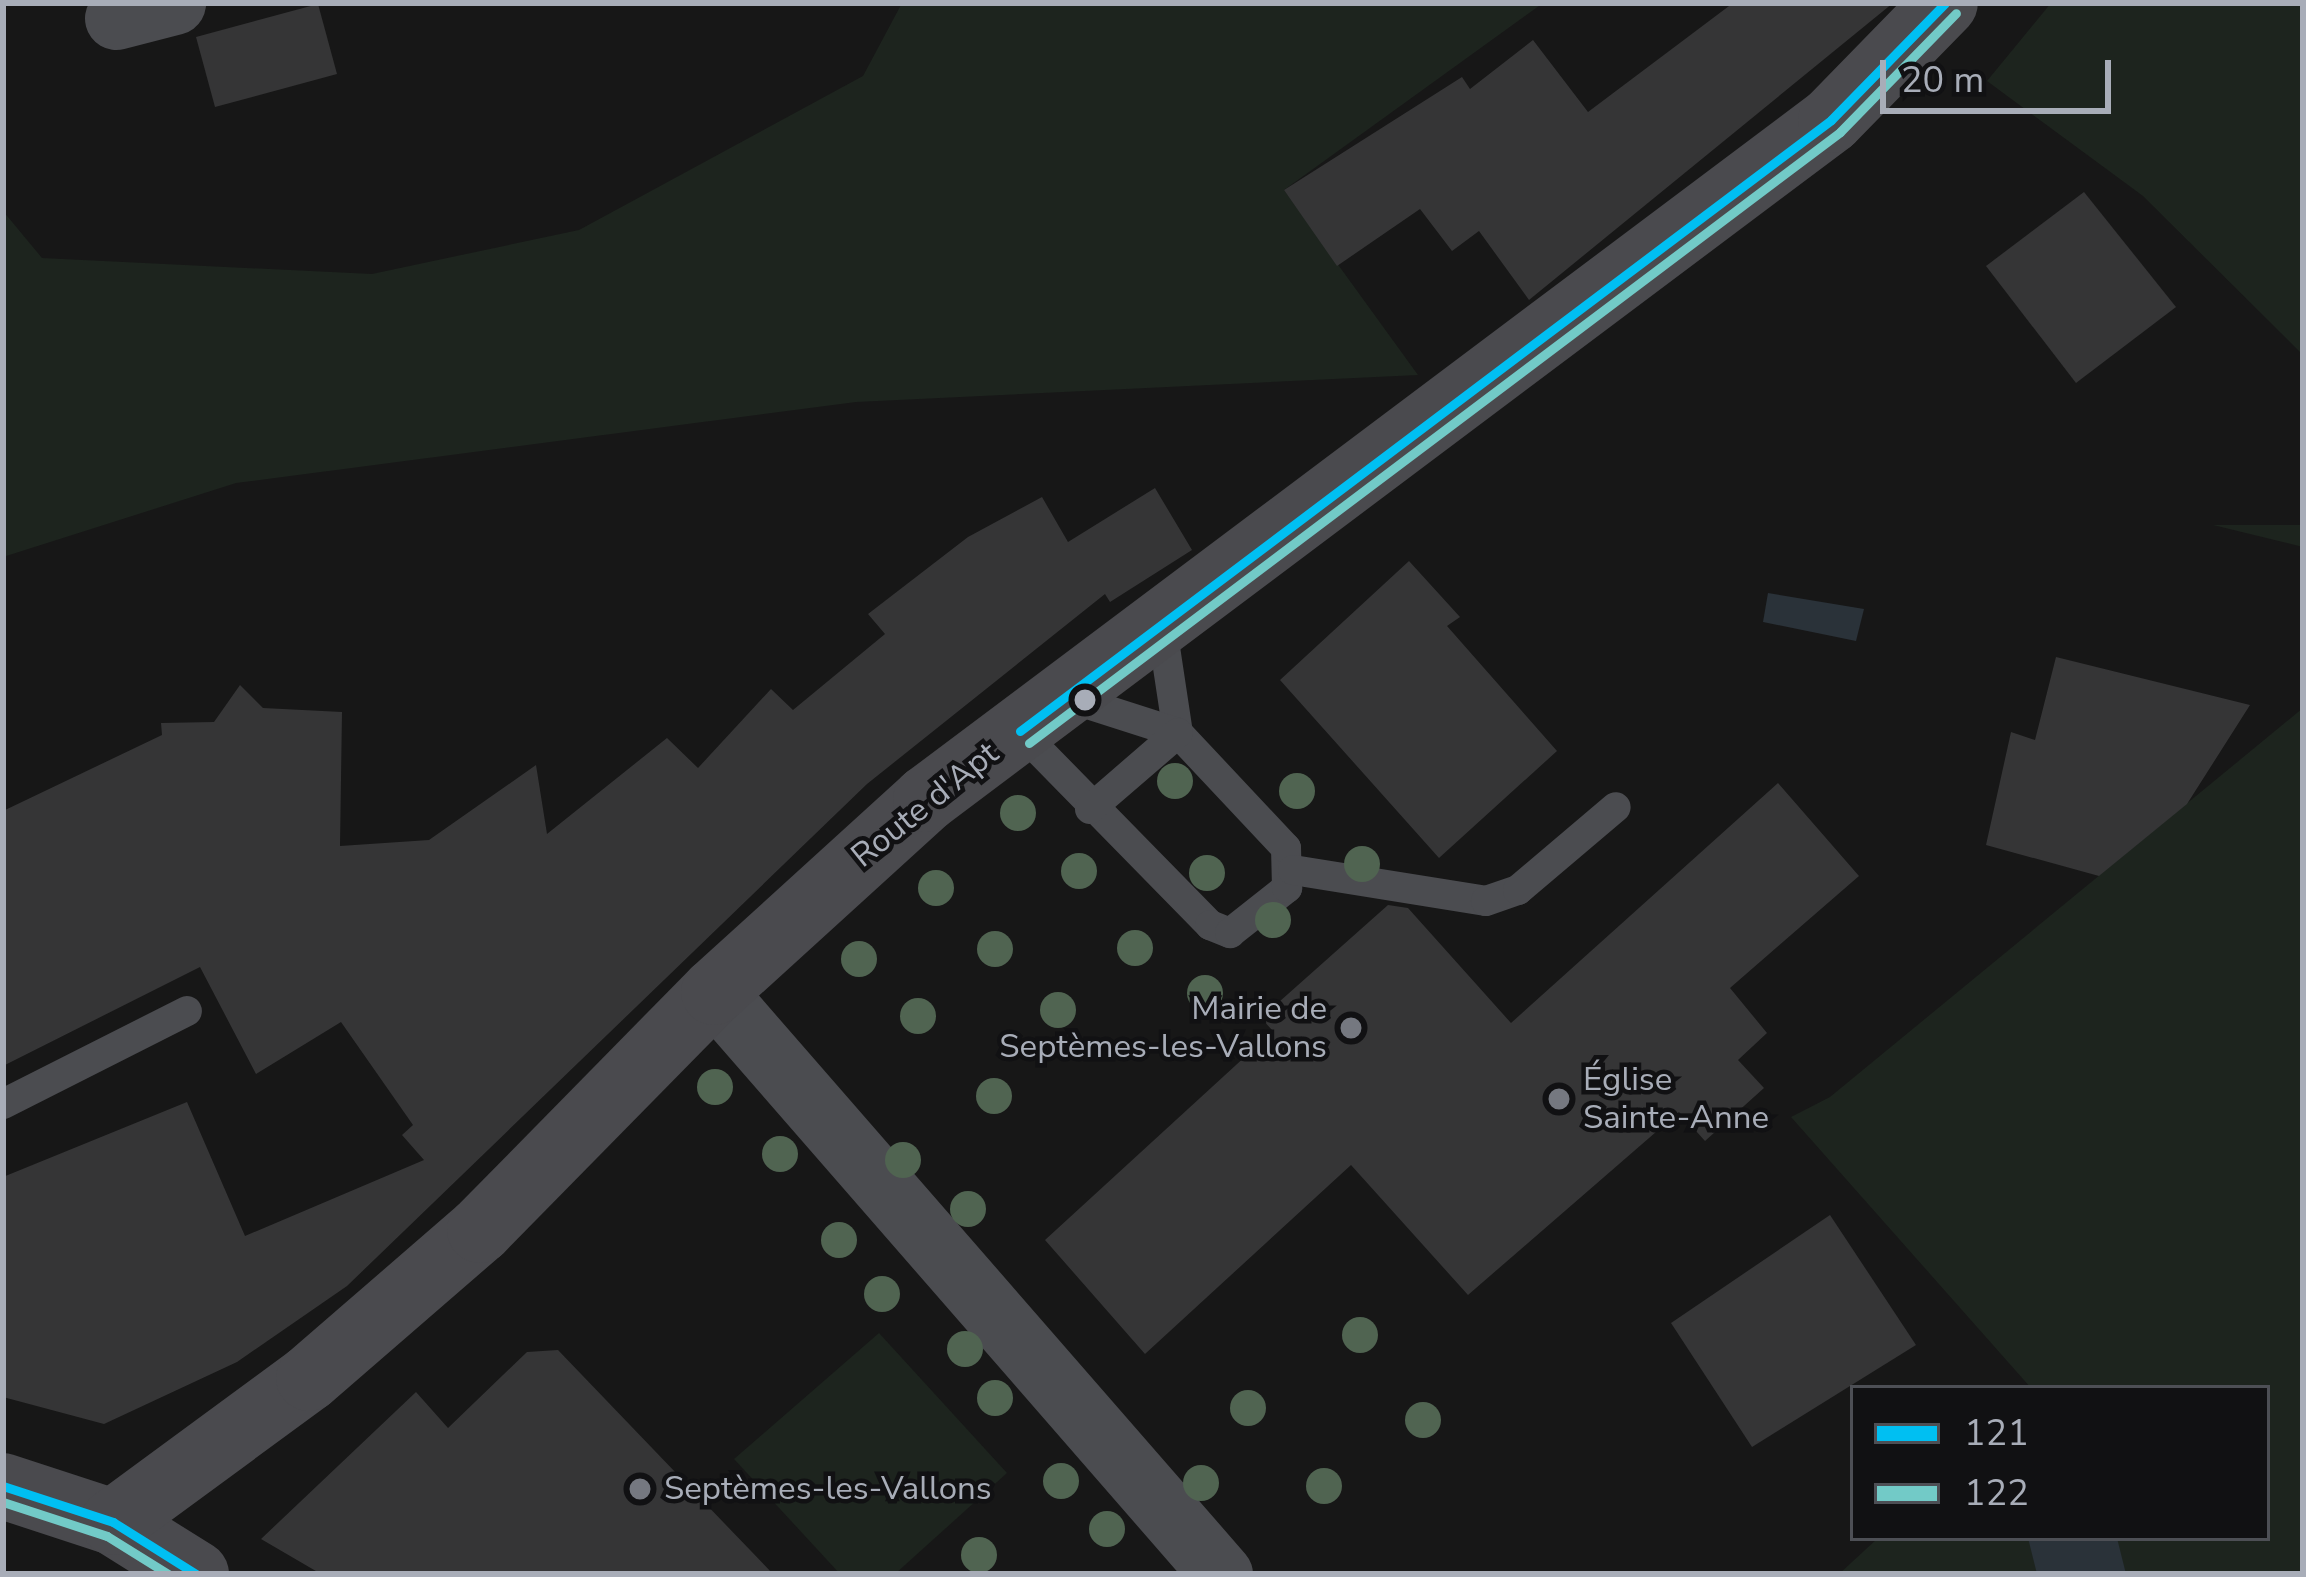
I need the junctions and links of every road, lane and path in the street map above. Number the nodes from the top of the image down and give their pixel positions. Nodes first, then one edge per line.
1 (1945, 3) edge
2 (1161, 621) junction
3 (1042, 714) junction
4 (1178, 733) junction
5 (1616, 807) dead end
6 (1090, 808) junction
7 (1293, 870) junction
8 (714, 992) junction
9 (188, 1011) dead end
10 (3, 1105) edge
11 (3, 1486) edge
12 (113, 1522) junction
13 (196, 1574) edge
14 (1221, 1574) edge

1 - 2 main road, Route d'Apt
2 - 3 main road, Route d'Apt
2 - 4 lane
3 - 4 lane
3 - 6 lane
3 - 8 main road, Route d'Apt
4 - 6 lane
4 - 7 lane
5 - 7 lane
6 - 7 lane
8 - 12 main road, Route d'Apt
8 - 14 street
9 - 10 lane
11 - 12 main road
12 - 13 main road

